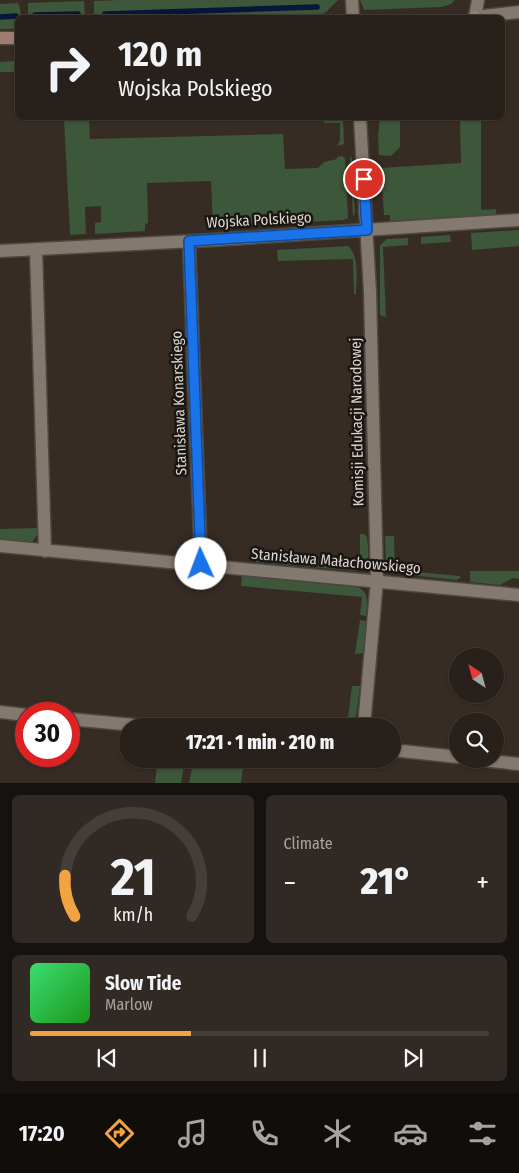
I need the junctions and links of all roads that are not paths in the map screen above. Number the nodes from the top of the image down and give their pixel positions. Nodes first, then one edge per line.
1 (352, 0) edge
2 (478, 0) edge
3 (519, 12) edge
4 (353, 15) edge
5 (474, 15) edge
6 (492, 15) edge
7 (0, 38) edge
8 (15, 38) edge
9 (360, 120) edge
10 (519, 220) edge
11 (367, 230) junction
12 (189, 241) junction
13 (36, 249) junction
14 (0, 251) edge
15 (0, 546) edge
16 (45, 551) junction
17 (201, 564) junction
18 (377, 580) junction
19 (519, 595) edge
20 (0, 712) edge
21 (15, 714) edge
22 (365, 718) edge
23 (80, 720) edge
24 (119, 724) edge
25 (401, 751) edge
26 (449, 756) edge
27 (504, 762) edge
28 (519, 764) edge

1 - 4 street
2 - 5 street
3 - 6 street
7 - 8 street
9 - 11 street, Komisji Edukacji Narodowej
10 - 11 street, Wojska Polskiego
11 - 12 street, Wojska Polskiego
11 - 18 street, Komisji Edukacji Narodowej
12 - 13 street, Wojska Polskiego
12 - 17 street, Stanisława Konarskiego
13 - 14 street, Wojska Polskiego
13 - 16 street
15 - 16 street, Stanisława Małachowskiego
16 - 17 street, Stanisława Małachowskiego
17 - 18 street, Stanisława Małachowskiego
18 - 19 street, Stanisława Małachowskiego
18 - 22 street, Komisji Edukacji Narodowej
20 - 21 street
23 - 24 street
25 - 26 street
27 - 28 street

